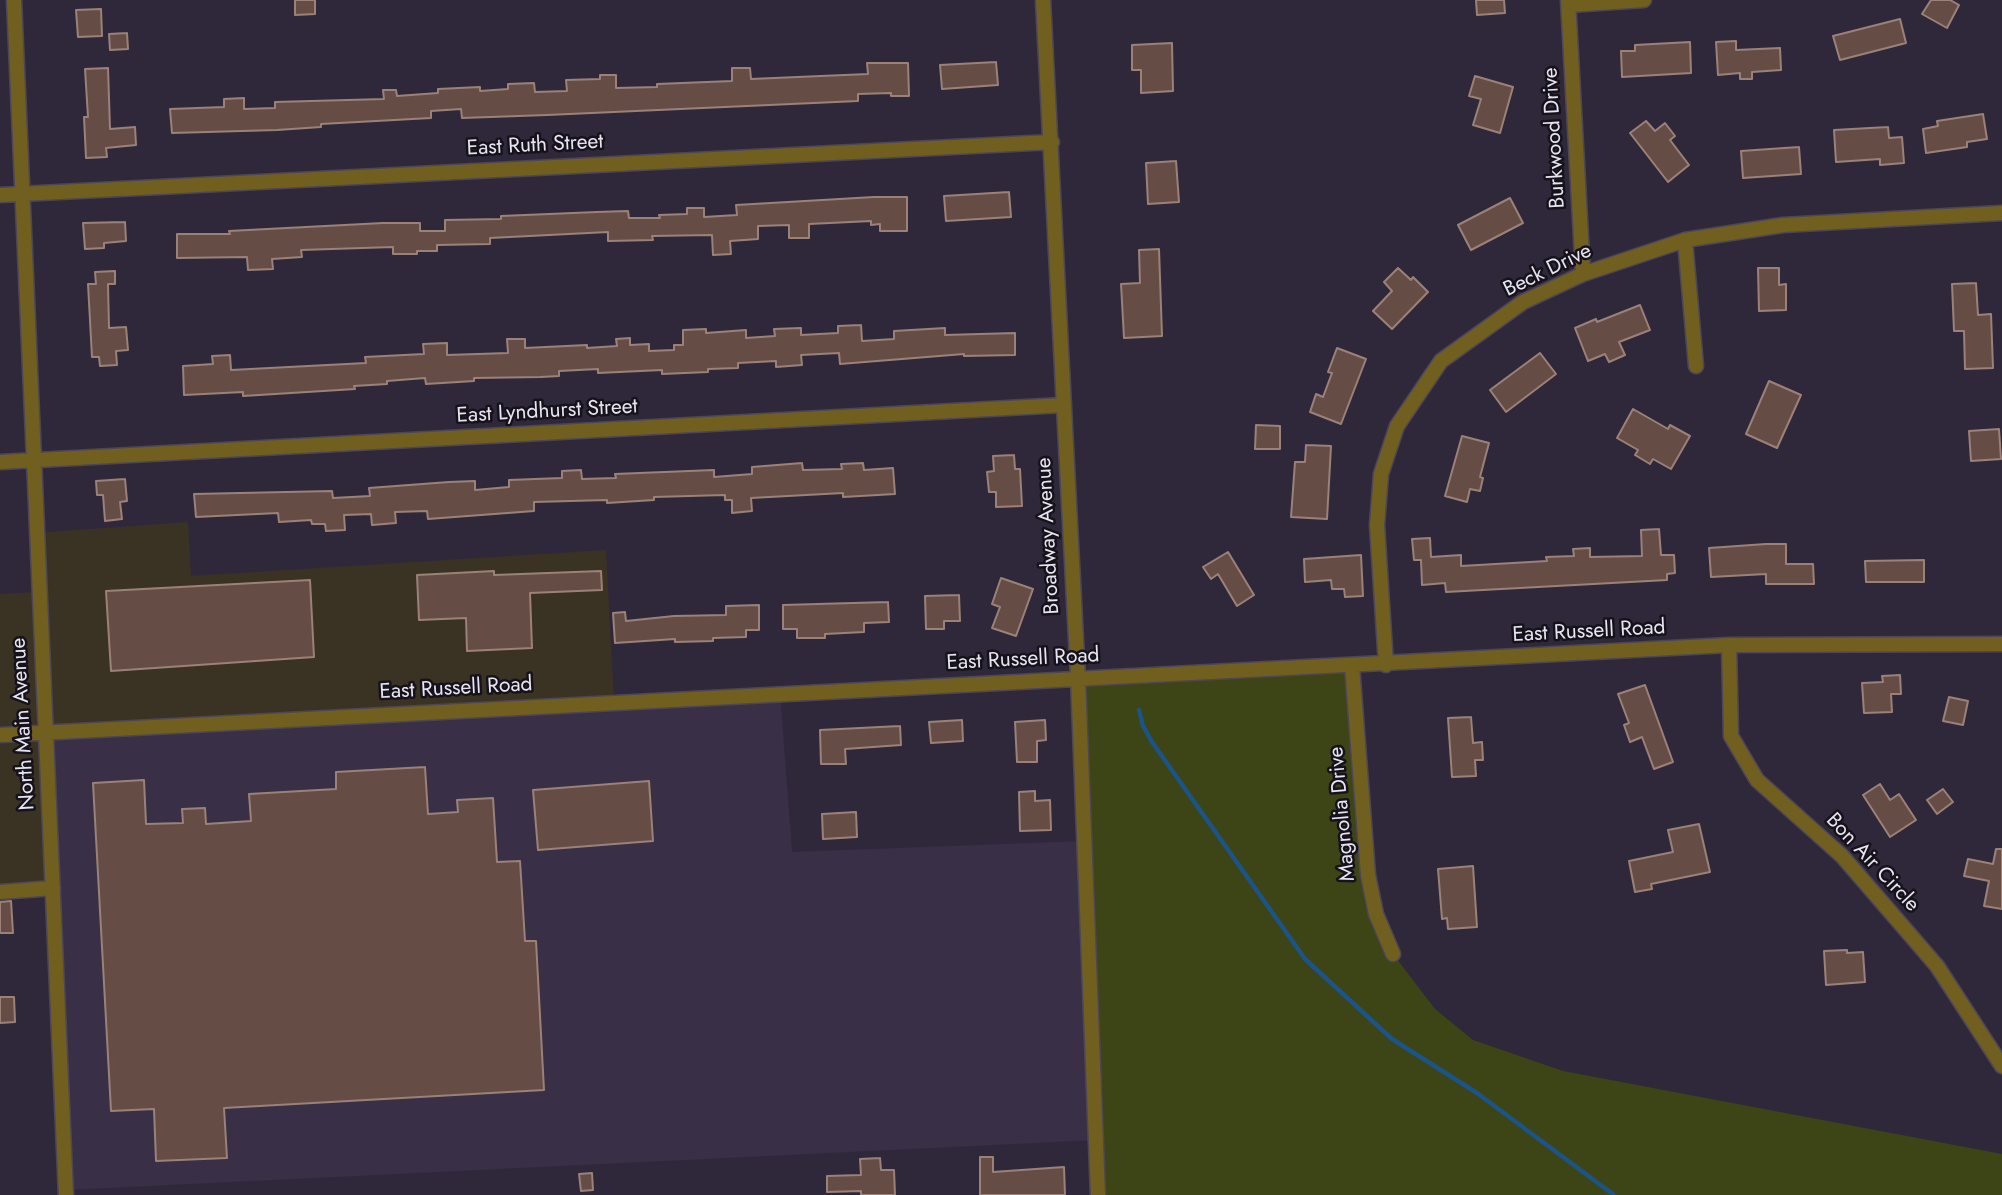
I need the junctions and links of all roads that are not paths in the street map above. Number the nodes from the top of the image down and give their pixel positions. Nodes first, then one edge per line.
1 (14, 0) edge
2 (1043, 0) edge
3 (1644, 0) edge
4 (1569, 2) edge
5 (1052, 142) junction
6 (21, 193) junction
7 (0, 195) edge
8 (2002, 213) edge
9 (1685, 240) junction
10 (1583, 274) junction
11 (1696, 366) dead end
12 (1064, 405) junction
13 (32, 460) junction
14 (0, 462) edge
15 (2002, 644) edge
16 (1729, 645) junction
17 (1386, 665) junction
18 (1352, 666) junction
19 (1077, 678) junction
20 (46, 732) junction
21 (0, 735) edge
22 (53, 888) junction
23 (0, 892) edge
24 (1392, 954) dead end
25 (2002, 1066) edge
26 (66, 1195) edge
27 (1098, 1195) edge

1 - 6 street, North Main Avenue
2 - 5 street, Broadway Avenue
3 - 4 street
4 - 10 street, Burkwood Drive
5 - 6 street, East Ruth Street
5 - 12 street, Broadway Avenue
6 - 7 street, East Ruth Street
6 - 13 street, North Main Avenue
8 - 9 street, Beck Drive
9 - 10 street, Beck Drive
9 - 11 street
10 - 17 street, Beck Drive
12 - 13 street, East Lyndhurst Street
12 - 19 street, Broadway Avenue
13 - 14 street, East Lyndhurst Street
13 - 20 street, North Main Avenue
15 - 16 street, East Russell Road
16 - 17 street, East Russell Road
16 - 25 street, Bon Air Circle
17 - 18 street, East Russell Road
18 - 19 street, East Russell Road
18 - 24 street, Magnolia Drive
19 - 20 street, East Russell Road
19 - 27 street, Broadway Avenue
20 - 21 street, East Russell Road
20 - 22 street, North Main Avenue
22 - 23 street
22 - 26 street, North Main Avenue

